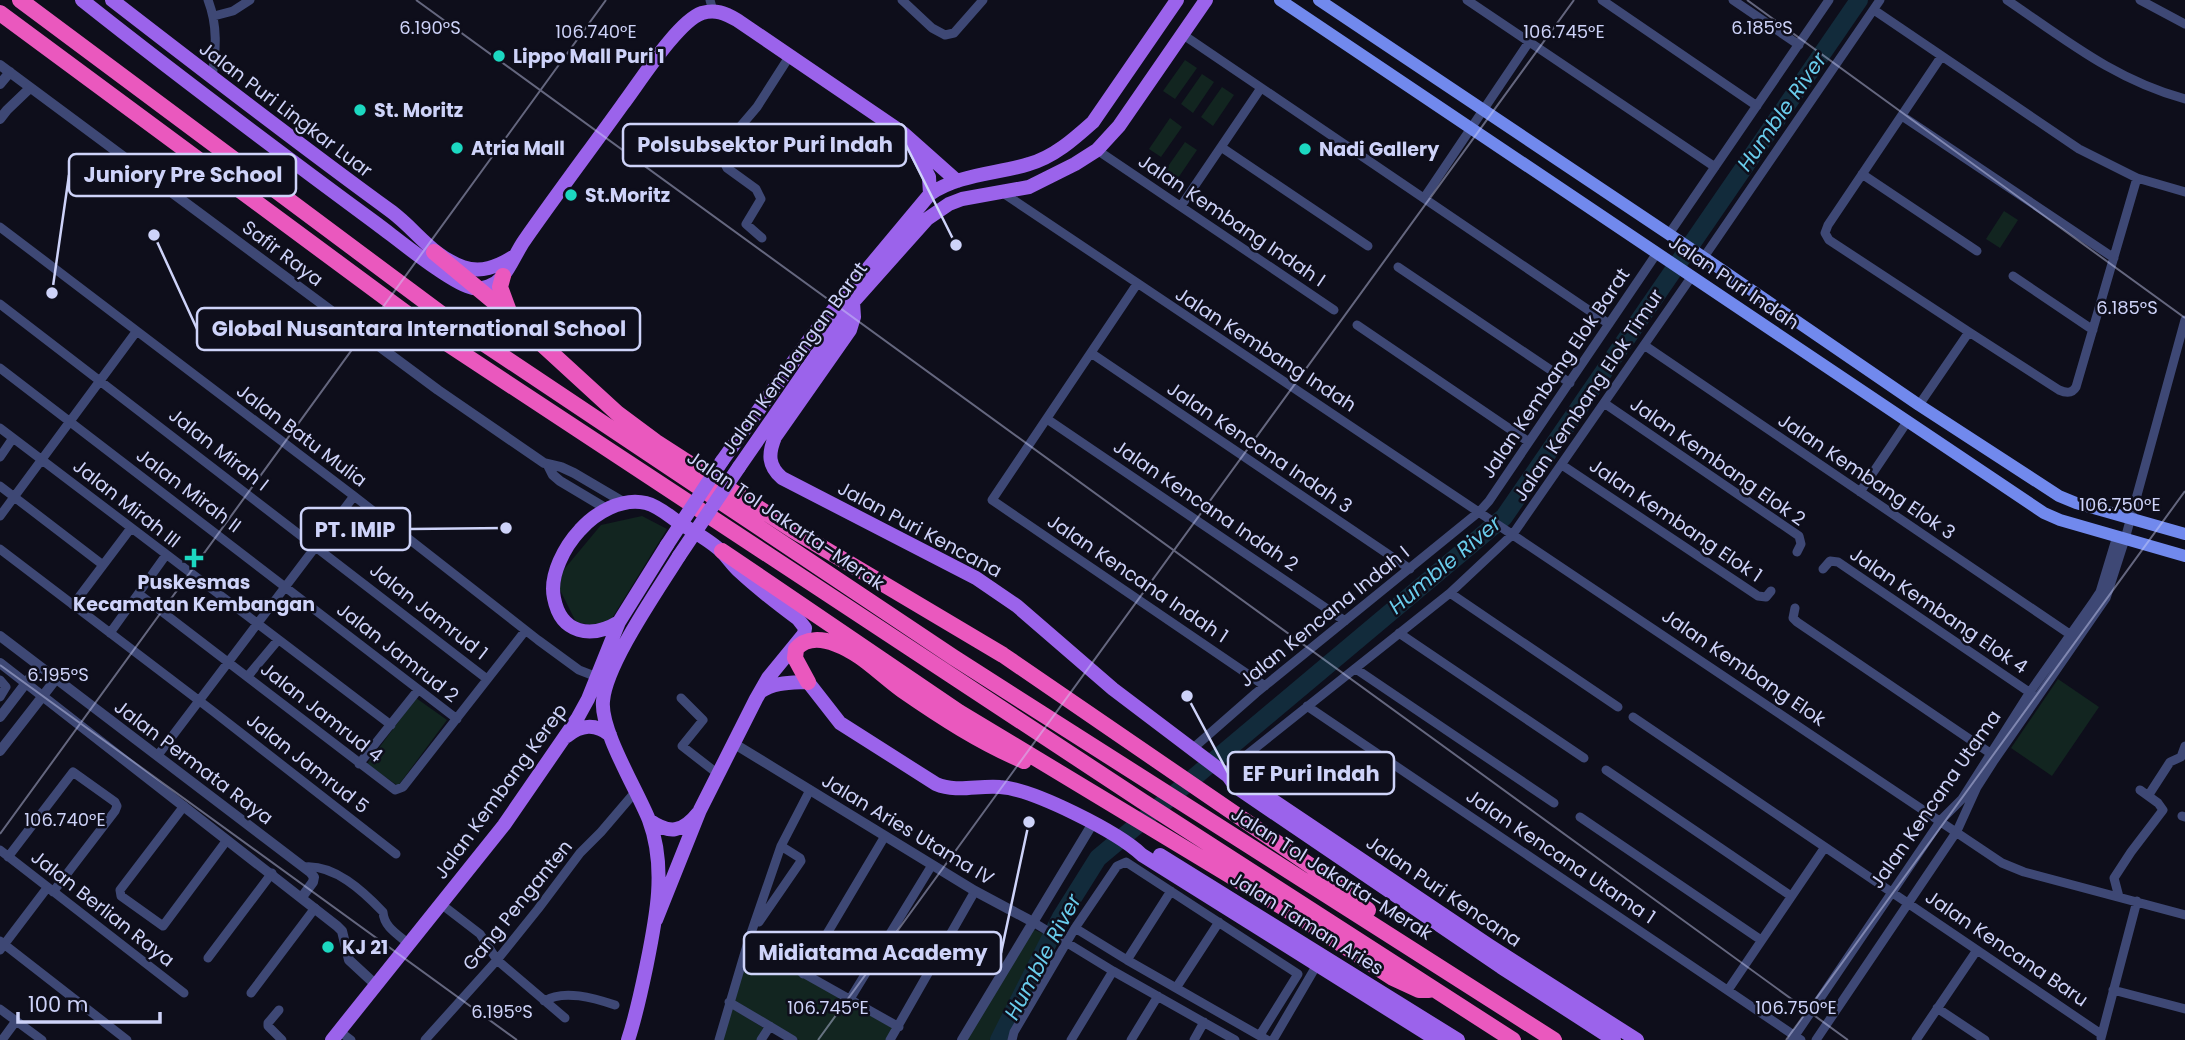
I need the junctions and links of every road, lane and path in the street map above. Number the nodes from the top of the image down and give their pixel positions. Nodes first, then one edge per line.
1 (20, 0) edge
2 (35, 0) edge
3 (82, 0) edge
4 (112, 0) edge
5 (208, 0) edge
6 (250, 0) edge
7 (902, 0) edge
8 (984, 0) edge
9 (1206, 0) edge
10 (1280, 0) edge
11 (1320, 0) edge
12 (1468, 0) edge
13 (1602, 0) edge
14 (1733, 0) edge
15 (1829, 0) edge
16 (1880, 0) edge
17 (2140, 0) edge
18 (1176, 2) edge
19 (2013, 2) edge
20 (711, 5) edge
21 (1874, 10) junction
22 (0, 13) edge
23 (214, 16) junction
24 (1194, 16) junction
25 (2185, 24) edge
26 (1182, 34) junction
27 (1529, 42) junction
28 (1799, 44) junction
29 (82, 47) junction
30 (789, 57) junction
31 (1941, 57) junction
32 (0, 65) edge
33 (10, 72) junction
34 (212, 77) junction
35 (0, 84) edge
36 (30, 88) junction
37 (1261, 88) junction
38 (2185, 99) edge
39 (1757, 106) junction
40 (1483, 111) junction
41 (1902, 116) junction
42 (0, 119) edge
43 (1093, 122) junction
44 (1471, 128) junction
45 (903, 133) junction
46 (1111, 136) junction
47 (1221, 147) junction
48 (1103, 154) junction
49 (326, 164) junction
50 (1715, 167) junction
51 (1862, 174) junction
52 (315, 178) junction
53 (2137, 178) junction
54 (957, 181) junction
55 (2185, 192) edge
56 (1003, 193) junction
57 (930, 194) junction
58 (1424, 198) junction
59 (1181, 206) junction
60 (0, 228) edge
61 (1672, 236) junction
62 (762, 238) dead end
63 (1368, 246) dead end
64 (1977, 251) dead end
65 (434, 252) junction
66 (1660, 255) junction
67 (1702, 256) junction
68 (513, 257) junction
69 (2113, 258) junction
70 (1398, 267) dead end
71 (1690, 275) junction
72 (503, 276) junction
73 (2013, 276) dead end
74 (1137, 284) junction
75 (477, 289) junction
76 (853, 302) junction
77 (0, 304) edge
78 (1334, 310) dead end
79 (510, 316) junction
80 (2185, 320) edge
81 (1609, 324) junction
82 (1357, 325) dead end
83 (2093, 330) junction
84 (136, 332) junction
85 (1969, 332) junction
86 (1644, 345) junction
87 (1091, 354) junction
88 (0, 368) edge
89 (101, 381) junction
90 (1570, 383) junction
91 (1604, 403) junction
92 (1919, 405) junction
93 (1047, 419) junction
94 (71, 422) junction
95 (1907, 422) junction
96 (0, 428) edge
97 (13, 438) junction
98 (1529, 442) junction
99 (0, 457) edge
100 (43, 460) junction
101 (548, 465) junction
102 (1562, 465) junction
103 (0, 486) edge
104 (1860, 492) junction
105 (354, 496) junction
106 (15, 498) junction
107 (625, 503) junction
108 (607, 509) junction
109 (1483, 513) junction
110 (0, 516) edge
111 (2131, 518) junction
112 (131, 528) junction
113 (1512, 533) junction
114 (2185, 534) edge
115 (2121, 538) junction
116 (667, 545) joint
117 (315, 546) junction
118 (0, 549) edge
119 (722, 551) junction
120 (1797, 552) dead end
121 (166, 555) junction
122 (2185, 556) edge
123 (103, 565) junction
124 (1410, 569) junction
125 (1823, 569) dead end
126 (286, 586) junction
127 (1771, 592) dead end
128 (1450, 593) junction
129 (139, 594) junction
130 (2098, 604) junction
131 (73, 605) junction
132 (1795, 608) dead end
133 (1345, 621) junction
134 (619, 622) junction
135 (257, 624) junction
136 (525, 631) junction
137 (110, 633) junction
138 (1399, 633) junction
139 (2071, 635) junction
140 (0, 636) edge
141 (278, 640) junction
142 (228, 660) junction
143 (0, 663) edge
144 (39, 666) junction
145 (1356, 669) junction
146 (579, 670) junction
147 (248, 677) junction
148 (597, 677) junction
149 (56, 679) junction
150 (487, 679) junction
151 (0, 680) edge
152 (808, 682) junction
153 (25, 684) junction
154 (1265, 686) junction
155 (418, 690) junction
156 (760, 692) junction
157 (590, 693) junction
158 (2034, 695) junction
159 (0, 698) edge
160 (42, 698) junction
161 (681, 698) dead end
162 (199, 700) junction
163 (1307, 706) junction
164 (1618, 707) dead end
165 (0, 717) edge
166 (1633, 717) dead end
167 (457, 719) junction
168 (391, 725) junction
169 (610, 735) junction
170 (733, 743) junction
171 (558, 744) junction
172 (2184, 750) edge
173 (0, 751) edge
174 (1194, 752) junction
175 (158, 755) junction
176 (1990, 757) junction
177 (1584, 758) dead end
178 (359, 764) junction
179 (1606, 770) dead end
180 (1224, 773) junction
181 (718, 774) junction
182 (1078, 783) junction
183 (810, 790) junction
184 (636, 791) junction
185 (1554, 803) dead end
186 (184, 806) junction
187 (700, 810) junction
188 (1580, 817) dead end
189 (649, 820) junction
190 (1941, 820) junction
191 (1097, 826) junction
192 (1957, 831) junction
193 (885, 836) junction
194 (1185, 839) junction
195 (227, 840) junction
196 (781, 846) junction
197 (1825, 847) junction
198 (0, 850) edge
199 (396, 855) dead end
200 (8, 857) junction
201 (932, 865) junction
202 (304, 867) junction
203 (272, 873) junction
204 (50, 890) junction
205 (975, 891) junction
206 (1171, 891) junction
207 (1892, 892) junction
208 (1791, 896) junction
209 (302, 897) junction
210 (2119, 897) junction
211 (2137, 901) junction
212 (1908, 902) junction
213 (441, 904) junction
214 (315, 908) junction
215 (2185, 915) edge
216 (656, 920) junction
217 (1219, 922) junction
218 (1035, 923) junction
219 (1075, 928) junction
220 (1388, 933) junction
221 (750, 937) junction
222 (1761, 940) junction
223 (1063, 941) junction
224 (409, 944) junction
225 (2, 945) edge
226 (1977, 950) junction
227 (208, 958) dead end
228 (497, 960) junction
229 (1127, 960) junction
230 (1320, 961) junction
231 (1113, 971) junction
232 (803, 974) junction
233 (1298, 974) junction
234 (1308, 980) junction
235 (376, 985) junction
236 (1176, 988) junction
237 (1728, 990) junction
238 (2113, 990) junction
239 (251, 992) dead end
240 (184, 993) dead end
241 (1158, 996) junction
242 (850, 999) junction
243 (544, 1002) junction
244 (729, 1002) junction
245 (615, 1005) dead end
246 (1937, 1008) junction
247 (0, 1009) edge
248 (2185, 1009) edge
249 (279, 1010) dead end
250 (565, 1018) dead end
251 (16, 1021) junction
252 (1205, 1022) junction
253 (769, 1026) junction
254 (899, 1027) junction
255 (341, 1037) edge
256 (2101, 1037) edge
257 (1264, 1038) edge
258 (1796, 1039) edge
259 (2, 1040) edge
260 (42, 1040) edge
261 (127, 1040) edge
262 (282, 1040) edge
263 (425, 1040) edge
264 (628, 1040) edge
265 (719, 1040) edge
266 (761, 1040) edge
267 (793, 1040) edge
268 (890, 1040) edge
269 (962, 1040) edge
270 (1012, 1040) edge
271 (1071, 1040) edge
272 (1131, 1040) edge
273 (1194, 1040) edge
274 (1235, 1040) edge
275 (1273, 1040) edge
276 (1437, 1040) edge
277 (1458, 1040) edge
278 (1513, 1040) edge
279 (1553, 1040) edge
280 (1614, 1040) edge
281 (1637, 1040) edge
282 (1816, 1040) edge
283 (1916, 1040) edge
284 (1985, 1040) edge

1 - 29 highway, Jalan Tol Jakarta–Merak
2 - 29 highway
3 - 52 main road, Jalan Puri Lingkar Luar
4 - 34 main road, Jalan Puri Lingkar Luar
5 - 23 street
6 - 23 street
7 - 8 street
9 - 24 main road, Jalan Kembangan Barat
10 - 44 main road, Jalan Puri Indah
11 - 40 main road, Jalan Puri Indah
12 - 27 street
13 - 39 street
14 - 28 street
15 - 28 street
16 - 21 street
17 - 25 street
18 - 24 main road
18 - 43 main road, Jalan Kembangan Barat
19 - 38 street
20 - 30 main road
20 - 68 main road
21 - 31 street
21 - 67 street
22 - 194 highway, Jalan Tol Jakarta–Merak
23 - 34 street
24 - 26 main road, Jalan Kembangan Barat
26 - 37 street
26 - 46 main road, Jalan Kembangan Barat
27 - 40 street
27 - 50 street
28 - 39 street
29 - 220 highway, Jalan Tol Jakarta–Merak
30 - 45 main road
30 - 62 street
31 - 41 street
31 - 53 street
32 - 33 street, Safir Raya
33 - 35 street
33 - 36 street, Safir Raya
34 - 49 main road, Jalan Puri Lingkar Luar
36 - 42 street
36 - 101 street, Safir Raya
37 - 47 street
37 - 58 street
39 - 50 street
40 - 44 street
40 - 61 main road, Jalan Puri Indah
41 - 51 street
41 - 69 street
43 - 46 main road
43 - 54 main road, Jalan Kembangan Barat
44 - 58 street
44 - 66 main road, Jalan Puri Indah
45 - 54 main road
45 - 57 main road
46 - 48 main road, Jalan Kembangan Barat
47 - 59 street
47 - 63 street
48 - 56 main road, Jalan Kembangan Barat
48 - 59 street, Jalan Kembang Indah I
49 - 52 main road
49 - 65 main road, Jalan Puri Lingkar Luar
50 - 61 street
51 - 64 street
51 - 85 street
52 - 75 main road, Jalan Puri Lingkar Luar
53 - 55 street
53 - 69 street
54 - 57 main road, Jalan Kembangan Barat
56 - 74 street, Jalan Kembang Indah
56 - 76 main road, Jalan Kembangan Barat
57 - 116 main road, Jalan Kembangan Barat, bridge
58 - 81 street
59 - 78 street, Jalan Kembang Indah I
60 - 84 street, Jalan Batu Mulia
61 - 67 main road, Jalan Puri Indah
65 - 68 main road
65 - 75 highway
66 - 71 main road, Jalan Puri Indah
66 - 81 street, Jalan Kembang Elok Barat
67 - 92 main road, Jalan Puri Indah
68 - 72 main road
69 - 83 street
70 - 90 street
71 - 86 street, Jalan Kembang Elok Timur
71 - 95 main road, Jalan Puri Indah
72 - 75 main road
72 - 79 highway
73 - 83 street
74 - 87 street
74 - 109 street, Jalan Kembang Indah
75 - 79 highway
76 - 169 main road, Jalan Kembangan Barat, bridge
76 - 174 main road, Jalan Puri Kencana
77 - 89 street, Jalan Mirah I
79 - 220 highway
80 - 111 street
81 - 90 street, Jalan Kembang Elok Barat
82 - 98 street
83 - 85 street
84 - 89 street
84 - 105 street, Jalan Batu Mulia
85 - 92 street
86 - 91 street, Jalan Kembang Elok Timur
86 - 104 street, Jalan Kembang Elok 3
87 - 93 street
87 - 124 street, Jalan Kencana Indah 3
88 - 94 street, Jalan Mirah II
89 - 94 street
89 - 117 street, Jalan Mirah I
90 - 98 street, Jalan Kembang Elok Barat
91 - 102 street, Jalan Kembang Elok Timur
91 - 120 street, Jalan Kembang Elok 2
92 - 111 main road, Jalan Puri Indah
93 - 133 street, Jalan Kencana Indah 2
93 - 154 street, Jalan Kencana Indah 1
94 - 100 street
94 - 126 street, Jalan Mirah II
95 - 104 street
95 - 115 main road, Jalan Puri Indah
96 - 97 street, Jalan Mirah III
97 - 99 street
97 - 100 street, Jalan Mirah III
98 - 109 street, Jalan Kembang Elok Barat
100 - 106 street
100 - 112 street, Jalan Mirah III
101 - 107 street, Safir Raya
101 - 108 street, Safir Raya
102 - 113 street, Jalan Kembang Elok Timur
102 - 127 street, Jalan Kembang Elok 1
103 - 106 street
104 - 139 street, Jalan Kembang Elok 3
105 - 117 street
105 - 136 street, Jalan Batu Mulia
106 - 110 street
106 - 123 street
107 - 108 main road
107 - 119 main road
108 - 134 main road
109 - 113 street, Jalan Kembang Indah
109 - 124 street, Jalan Kencana Indah I
111 - 114 main road, Jalan Puri Indah
111 - 115 street
112 - 121 street, Jalan Mirah III
112 - 123 street
113 - 128 street, Jalan Kembang Elok Timur
113 - 190 street, Jalan Kembang Elok
115 - 122 main road, Jalan Puri Indah
115 - 130 street
116 - 134 main road, Jalan Kembang Kerep
117 - 126 street
117 - 150 street, Jalan Jamrud 1
118 - 131 street, Jalan Jamrud 5
119 - 156 main road
119 - 182 highway
121 - 129 street
121 - 135 street, Jalan Mirah III
123 - 131 street
124 - 133 street, Jalan Kencana Indah I
125 - 158 street, Jalan Kembang Elok 4
126 - 135 street
126 - 155 street, Jalan Jamrud 2
128 - 138 street, Jalan Kembang Elok Timur
128 - 164 street
129 - 137 street
129 - 142 street, Jalan Jamrud 4
130 - 139 street
130 - 158 street
131 - 137 street, Jalan Jamrud 5
132 - 176 street
133 - 154 street, Jalan Kencana Indah I
134 - 148 main road, Jalan Kembang Kerep
135 - 141 street, Jalan Mirah III
135 - 142 street
136 - 146 street, Jalan Batu Mulia
136 - 150 street
137 - 162 street, Jalan Jamrud 5
138 - 145 street, Jalan Kembang Elok Timur
138 - 177 street
139 - 158 street
140 - 144 street, Jalan Permata Raya
141 - 147 street
141 - 168 street, Jalan Mirah III
142 - 147 street, Jalan Jamrud 4
142 - 162 street
143 - 153 street
144 - 149 street, Jalan Permata Raya
144 - 153 street
145 - 163 street, Jalan Kembang Elok Timur
145 - 185 street
146 - 148 street, Jalan Batu Mulia
146 - 157 street, Jalan Batu Mulia
147 - 178 street, Jalan Jamrud 4
148 - 157 main road, Jalan Kembang Kerep
149 - 160 street
149 - 175 street, Jalan Permata Raya
150 - 167 street
151 - 159 street
152 - 156 main road
152 - 182 highway
152 - 191 main road, Jalan Taman Aries
153 - 160 street
153 - 165 street
154 - 174 street, Jalan Kencana Indah I
155 - 167 street, Jalan Jamrud 2
155 - 168 street
156 - 170 main road
157 - 171 main road, Jalan Kembang Kerep
158 - 176 street
160 - 173 street
160 - 186 street
161 - 181 street
162 - 175 street
162 - 199 street, Jalan Jamrud 5
163 - 180 street, Jalan Kembang Elok Timur
163 - 237 street, Jalan Kencana Utama 1
166 - 197 street, Jalan Kencana Baru
167 - 178 street, Jalan Jamrud 4
168 - 178 street
169 - 171 main road
169 - 184 main road, Jalan Kembangan Barat
170 - 181 main road
170 - 183 street, Jalan Aries Utama IV
171 - 213 main road, Jalan Kembang Kerep
172 - 210 street
174 - 180 main road, Jalan Puri Kencana
175 - 202 street, Jalan Permata Raya
176 - 190 street, Jalan Kencana Utama
176 - 192 street, Jalan Kencana Utama
179 - 208 street
180 - 280 main road, Jalan Puri Kencana
180 - 281 main road, Jalan Puri Kencana
181 - 187 main road
182 - 194 highway
183 - 193 street, Jalan Aries Utama IV
183 - 196 street
184 - 189 main road, Jalan Kembangan Barat
184 - 228 street, Gang Penganten
186 - 195 street
186 - 195 street
187 - 189 main road
187 - 216 main road
188 - 222 street
189 - 216 main road, Jalan Kembangan Barat
190 - 192 street, Jalan Kembang Elok
190 - 207 street, Jalan Kencana Utama
191 - 218 street
191 - 230 main road, Jalan Taman Aries
192 - 210 street, Jalan Kembang Elok
192 - 212 street, Jalan Kencana Utama
193 - 201 street, Jalan Aries Utama IV
193 - 232 street
194 - 278 highway
195 - 203 street
196 - 221 street
196 - 221 street
197 - 207 street, Jalan Kencana Baru
197 - 208 street
198 - 200 street, Jalan Berlian Raya
200 - 204 street, Jalan Berlian Raya
200 - 204 street
201 - 205 street, Jalan Aries Utama IV
201 - 242 street
202 - 209 street
202 - 224 street
203 - 209 street
203 - 227 street
204 - 225 street
204 - 240 street, Jalan Berlian Raya
205 - 218 street, Jalan Aries Utama IV
205 - 254 street
206 - 217 street
206 - 219 street
206 - 229 street
207 - 212 street, Jalan Kencana Baru
207 - 258 street, Jalan Kencana Utama
208 - 222 street
209 - 214 street
210 - 211 street, Jalan Kembang Elok
211 - 215 street, Jalan Kembang Elok
211 - 238 street
212 - 226 street, Jalan Kencana Baru
212 - 282 street, Jalan Kencana Utama
213 - 224 main road, Jalan Kembang Kerep
213 - 228 street
214 - 235 street
214 - 239 street
216 - 264 main road
217 - 233 street
217 - 236 street
218 - 223 street, Jalan Aries Utama IV
218 - 269 street
219 - 223 street
219 - 229 street
220 - 279 highway, Jalan Tol Jakarta–Merak
221 - 232 street
221 - 244 street
222 - 237 street
223 - 231 street, Jalan Aries Utama IV
223 - 270 street
224 - 235 main road, Jalan Kembang Kerep
225 - 261 street
226 - 246 street
226 - 256 street, Jalan Kencana Baru
228 - 243 street
228 - 263 street, Gang Penganten
229 - 236 street
230 - 234 street
230 - 276 main road, Jalan Taman Aries
230 - 277 main road, Jalan Taman Aries
231 - 241 street, Jalan Aries Utama IV
231 - 271 street
232 - 242 street
233 - 234 street
233 - 257 street
234 - 275 street
235 - 255 main road, Jalan Kembang Kerep
236 - 257 street
237 - 258 street, Jalan Kencana Utama 1
238 - 248 street
238 - 256 street
241 - 252 street, Jalan Aries Utama IV
241 - 272 street
242 - 254 street
243 - 245 street
243 - 250 street
244 - 253 street
244 - 265 street
246 - 283 street
246 - 284 street
247 - 251 street
249 - 262 street
251 - 259 street
251 - 260 street
252 - 273 street
252 - 274 street, Jalan Aries Utama IV
253 - 266 street
253 - 267 street
254 - 268 street

